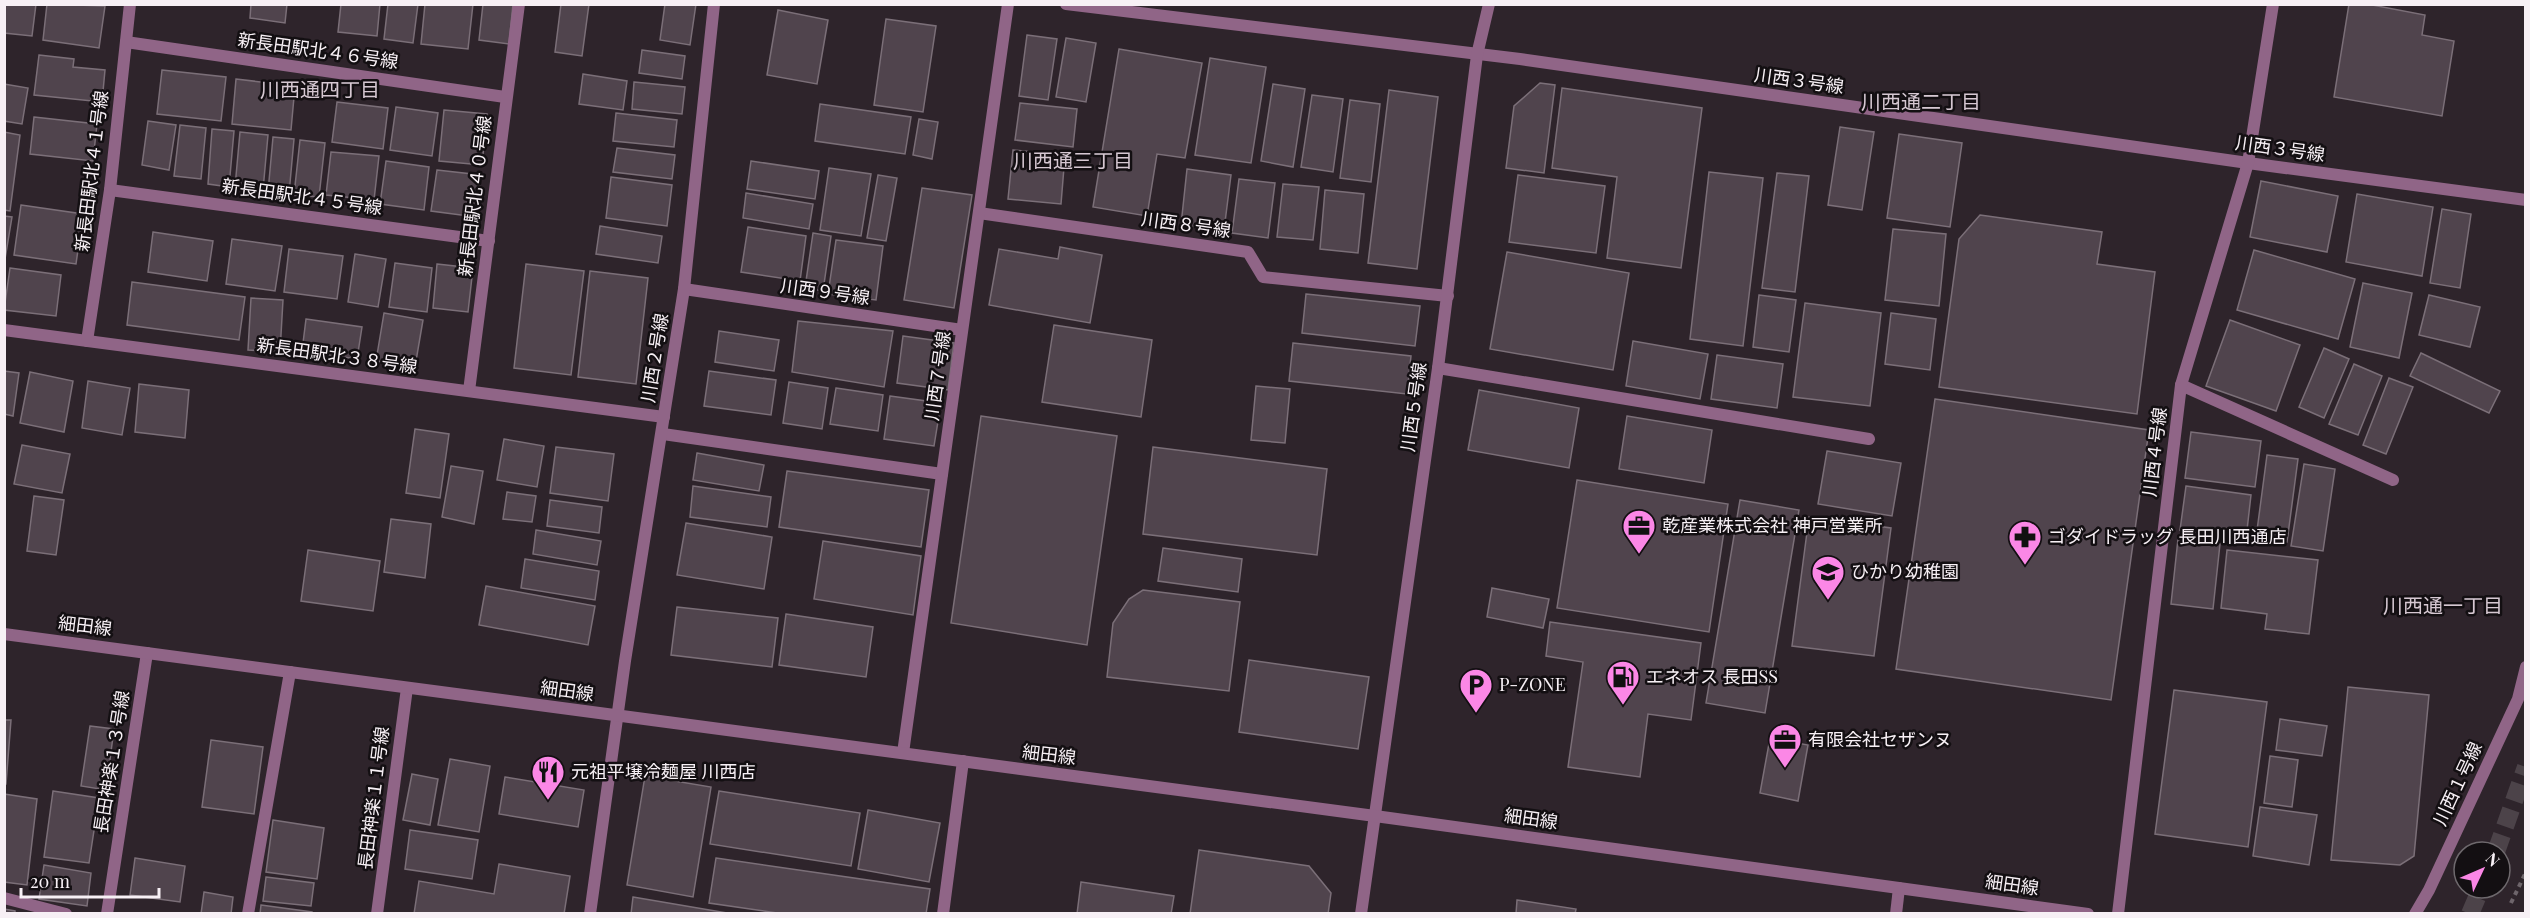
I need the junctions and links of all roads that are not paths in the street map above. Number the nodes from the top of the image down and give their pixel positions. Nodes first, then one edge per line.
1 (130, 4) edge
2 (519, 4) edge
3 (714, 4) edge
4 (1008, 4) edge
5 (1066, 4) edge
6 (1489, 4) edge
7 (2273, 4) edge
8 (1099, 7) edge
9 (126, 42) junction
10 (1477, 56) junction
11 (505, 97) junction
12 (2248, 164) junction
13 (110, 190) junction
14 (2526, 200) edge
15 (979, 213) junction
16 (489, 241) junction
17 (684, 289) junction
18 (1448, 296) junction
19 (4, 330) edge
20 (962, 330) junction
21 (87, 341) junction
22 (1438, 368) junction
23 (2181, 385) junction
24 (470, 391) junction
25 (664, 417) junction
26 (663, 434) junction
27 (1869, 439) dead end
28 (942, 474) junction
29 (2393, 480) dead end
30 (4, 634) edge
31 (147, 652) junction
32 (2526, 667) edge
33 (290, 672) junction
34 (406, 688) junction
35 (619, 716) junction
36 (903, 753) junction
37 (963, 761) junction
38 (1375, 816) junction
39 (1899, 888) junction
40 (4, 898) edge
41 (66, 914) edge
42 (107, 914) edge
43 (248, 914) edge
44 (377, 914) edge
45 (590, 914) edge
46 (943, 914) edge
47 (1361, 914) edge
48 (1896, 914) edge
49 (2088, 914) edge
50 (2118, 914) edge
51 (2415, 914) edge

1 - 9 street, 新長田駅北４１号線
2 - 11 street, 新長田駅北４０号線
3 - 17 street, 川西２号線
4 - 15 street, 川西７号線
5 - 8 street, 川西３号線
6 - 10 street, 川西５号線
7 - 12 street, 川西４号線
8 - 10 street, 川西３号線
9 - 11 street, 新長田駅北４６号線
9 - 13 street, 新長田駅北４１号線
10 - 12 street, 川西３号線
10 - 18 street, 川西５号線
11 - 16 street, 新長田駅北４０号線
12 - 14 street, 川西３号線
12 - 23 street, 川西４号線
13 - 16 street, 新長田駅北４５号線
13 - 21 street, 新長田駅北４１号線
15 - 18 street, 川西８号線
15 - 20 street, 川西７号線
16 - 24 street, 新長田駅北４０号線
17 - 20 street, 川西９号線
17 - 25 street, 川西２号線
18 - 22 street, 川西５号線
19 - 21 street, 新長田駅北３８号線
20 - 28 street, 川西７号線
21 - 24 street, 新長田駅北３８号線
22 - 27 street
22 - 38 street, 川西５号線
23 - 29 street
23 - 50 street, 川西４号線
24 - 25 street, 新長田駅北３８号線
25 - 26 street, 川西２号線
26 - 28 street
26 - 35 street, 川西２号線
28 - 36 street, 川西７号線
30 - 31 street, 細田線
31 - 33 street, 細田線
31 - 42 street, 長田神楽１３号線
32 - 51 street, 川西１号線
33 - 34 street, 細田線
33 - 43 street
34 - 35 street, 細田線
34 - 44 street, 長田神楽１１号線
35 - 36 street, 細田線
35 - 45 street, 川西２号線
36 - 37 street, 細田線
37 - 38 street, 細田線
37 - 46 street
38 - 39 street, 細田線
38 - 47 street, 川西５号線
39 - 48 street
39 - 49 street, 細田線
40 - 41 street

